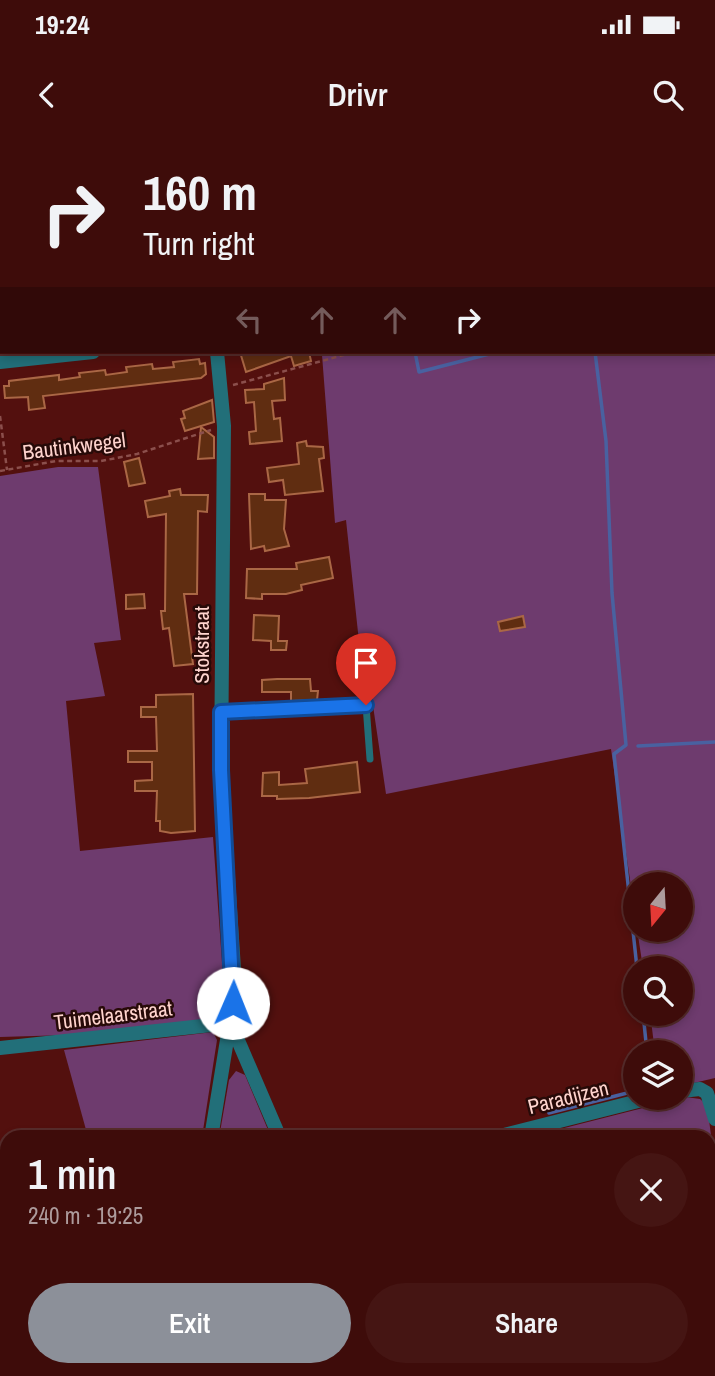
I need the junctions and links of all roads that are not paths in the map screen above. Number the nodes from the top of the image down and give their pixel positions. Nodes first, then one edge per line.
1 (74, 354) edge
2 (217, 354) edge
3 (0, 362) edge
4 (221, 712) junction
5 (370, 759) dead end
6 (230, 1023) junction
7 (0, 1048) edge
8 (693, 1090) edge
9 (623, 1105) edge
10 (715, 1119) edge
11 (212, 1130) edge
12 (277, 1130) edge
13 (524, 1130) edge

1 - 3 street
2 - 4 street, Stokstraat
4 - 5 lane
4 - 6 street, Stokstraat
6 - 7 street, Tuimelaarstraat
6 - 11 street, Stokstraat
6 - 12 street
8 - 10 street
9 - 13 street, Paradijzen

